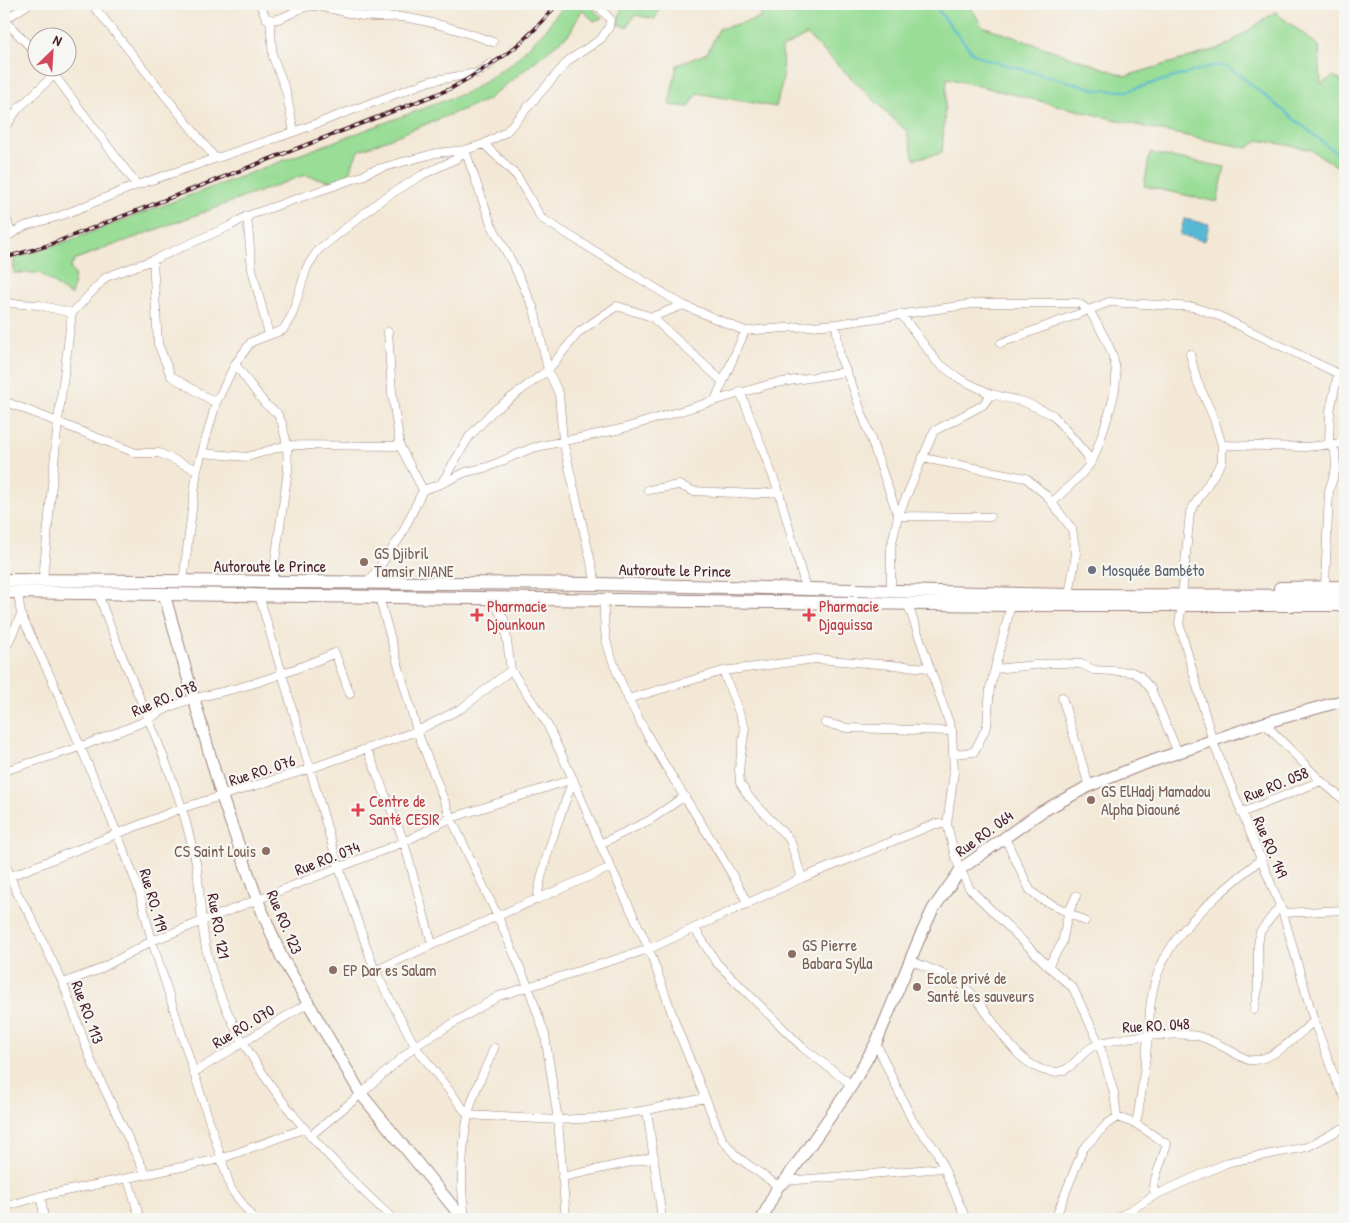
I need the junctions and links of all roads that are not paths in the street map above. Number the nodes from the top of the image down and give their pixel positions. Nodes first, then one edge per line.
1 (29, 4) edge
2 (260, 4) edge
3 (353, 4) edge
4 (589, 4) edge
5 (96, 5) edge
6 (346, 11) junction
7 (4, 20) edge
8 (270, 20) junction
9 (494, 42) dead end
10 (28, 45) edge
11 (490, 64) dead end
12 (45, 78) edge
13 (58, 78) edge
14 (4, 129) edge
15 (294, 132) junction
16 (484, 144) junction
17 (465, 150) junction
18 (215, 158) junction
19 (137, 184) junction
20 (4, 210) edge
21 (247, 216) junction
22 (8, 236) edge
23 (153, 260) junction
24 (4, 304) edge
25 (683, 306) junction
26 (1089, 310) junction
27 (72, 313) junction
28 (901, 314) junction
29 (652, 317) junction
30 (836, 324) junction
31 (745, 331) junction
32 (388, 332) dead end
33 (268, 335) junction
34 (1001, 343) dead end
35 (1190, 354) dead end
36 (235, 364) junction
37 (548, 370) junction
38 (846, 372) junction
39 (1342, 375) edge
40 (723, 382) junction
41 (740, 391) junction
42 (992, 394) junction
43 (715, 400) junction
44 (4, 401) edge
45 (216, 403) junction
46 (58, 421) junction
47 (563, 441) junction
48 (1345, 444) edge
49 (287, 445) junction
50 (1222, 445) junction
51 (1329, 445) junction
52 (400, 446) junction
53 (204, 453) junction
54 (923, 458) junction
55 (1090, 463) junction
56 (197, 470) junction
57 (440, 484) junction
58 (423, 490) junction
59 (648, 490) dead end
60 (779, 492) junction
61 (1053, 502) junction
62 (898, 516) junction
63 (990, 516) dead end
64 (42, 579) junction
65 (4, 580) edge
66 (183, 582) junction
67 (272, 582) junction
68 (368, 583) junction
69 (596, 584) junction
70 (1345, 586) edge
71 (806, 589) junction
72 (891, 590) junction
73 (4, 592) edge
74 (18, 592) junction
75 (98, 593) junction
76 (164, 594) junction
77 (259, 595) junction
78 (1069, 595) junction
79 (490, 596) junction
80 (1322, 596) junction
81 (1345, 596) edge
82 (379, 597) junction
83 (603, 598) junction
84 (1182, 601) junction
85 (907, 602) junction
86 (1011, 604) junction
87 (1345, 605) edge
88 (1345, 613) edge
89 (21, 616) junction
90 (4, 652) edge
91 (929, 668) junction
92 (995, 669) junction
93 (511, 670) junction
94 (723, 671) junction
95 (282, 675) junction
96 (350, 694) dead end
97 (1062, 697) dead end
98 (193, 698) junction
99 (628, 699) junction
100 (1345, 700) edge
101 (148, 720) junction
102 (825, 723) dead end
103 (1264, 723) junction
104 (952, 730) junction
105 (417, 731) junction
106 (1213, 742) junction
107 (80, 747) junction
108 (367, 749) junction
109 (1178, 753) junction
110 (953, 754) junction
111 (309, 769) junction
112 (4, 771) edge
113 (573, 779) junction
114 (1321, 781) junction
115 (1089, 786) junction
116 (685, 796) junction
117 (222, 797) junction
118 (1345, 801) edge
119 (182, 808) junction
120 (1241, 813) junction
121 (451, 818) junction
122 (947, 824) junction
123 (117, 833) junction
124 (1005, 838) junction
125 (404, 842) junction
126 (600, 844) junction
127 (1262, 858) junction
128 (4, 860) edge
129 (611, 867) junction
130 (339, 868) junction
131 (962, 868) junction
132 (11, 876) junction
133 (802, 878) junction
134 (1076, 896) dead end
135 (257, 899) junction
136 (537, 900) junction
137 (748, 904) junction
138 (1281, 910) junction
139 (1345, 910) edge
140 (1068, 914) junction
141 (498, 917) junction
142 (202, 921) junction
143 (1085, 921) dead end
144 (695, 929) junction
145 (152, 941) junction
146 (432, 944) junction
147 (648, 950) junction
148 (910, 960) junction
149 (1048, 966) junction
150 (375, 971) junction
151 (63, 983) junction
152 (528, 986) junction
153 (308, 1003) junction
154 (1254, 1010) dead end
155 (1314, 1021) junction
156 (1148, 1036) junction
157 (244, 1042) junction
158 (876, 1043) junction
159 (1099, 1044) junction
160 (415, 1046) junction
161 (494, 1048) dead end
162 (193, 1073) junction
163 (852, 1086) junction
164 (361, 1094) junction
165 (705, 1098) junction
166 (1345, 1098) edge
167 (647, 1110) junction
168 (468, 1115) junction
169 (1117, 1117) junction
170 (558, 1120) junction
171 (1136, 1124) junction
172 (1345, 1127) edge
173 (303, 1128) junction
174 (310, 1136) junction
175 (654, 1157) junction
176 (220, 1159) junction
177 (943, 1168) junction
178 (146, 1175) junction
179 (562, 1177) junction
180 (128, 1179) junction
181 (782, 1183) junction
182 (1155, 1195) junction
183 (41, 1196) junction
184 (4, 1207) edge
185 (44, 1219) edge
186 (140, 1219) edge
187 (254, 1219) edge
188 (393, 1219) edge
189 (464, 1219) edge
190 (566, 1219) edge
191 (662, 1219) edge
192 (762, 1219) edge
193 (966, 1219) edge
194 (1055, 1219) edge
195 (1116, 1219) edge

1 - 7 street
2 - 8 street
3 - 6 street
4 - 16 street
5 - 18 street
6 - 8 street
6 - 9 street
7 - 10 street
8 - 15 street
11 - 15 street
12 - 14 street
13 - 19 street
15 - 18 street
16 - 17 street
16 - 25 street
17 - 21 street
17 - 33 street
17 - 37 street
18 - 19 street
19 - 22 street
20 - 22 street
21 - 23 street
21 - 33 street
23 - 27 street
23 - 45 street
24 - 27 street
25 - 29 street
25 - 31 street
26 - 28 street
26 - 34 street
26 - 39 street
26 - 55 street
27 - 46 street
28 - 30 street
28 - 42 street
29 - 37 street
29 - 40 street
30 - 31 street
30 - 38 street
31 - 40 street
32 - 52 street
33 - 36 street
35 - 50 street
36 - 45 street
36 - 49 street
37 - 47 street
37 - 57 street
38 - 41 street
38 - 62 street
39 - 51 street
40 - 43 street
41 - 43 street
41 - 60 street
42 - 54 street
42 - 55 street
43 - 47 street
44 - 46 street
45 - 53 street
46 - 56 street
46 - 64 street
47 - 57 street
47 - 69 street
48 - 51 street
49 - 52 street
49 - 53 street
49 - 67 street
50 - 51 street
50 - 84 street, Rue RO. 149
51 - 80 street
52 - 58 street
53 - 56 street
54 - 61 street
54 - 62 street
55 - 61 street
56 - 66 street
57 - 58 street
58 - 68 street
59 - 60 street
60 - 71 street
61 - 78 street
62 - 63 street
62 - 72 street
64 - 65 main road, Autoroute le Prince
64 - 66 main road, Autoroute le Prince
66 - 67 main road, Autoroute le Prince
67 - 68 main road, Autoroute le Prince
68 - 69 main road, Autoroute le Prince
69 - 71 main road, Autoroute le Prince
70 - 80 main road
71 - 72 main road, Autoroute le Prince
72 - 78 main road, Autoroute le Prince
73 - 74 main road, Autoroute le Prince
74 - 75 main road, Autoroute le Prince
74 - 89 street, Rue RO. 119
75 - 76 main road, Autoroute le Prince
75 - 101 street, Rue RO. 121
76 - 77 main road, Autoroute le Prince
76 - 98 street, Rue RO. 123
77 - 82 main road, Autoroute le Prince
77 - 95 street
78 - 84 main road, Autoroute le Prince
79 - 82 main road, Autoroute le Prince
79 - 83 main road, Autoroute le Prince
79 - 93 street
80 - 81 main road, Autoroute le Prince
80 - 84 main road, Autoroute le Prince
80 - 84 main road
80 - 87 main road, Autoroute le Prince
82 - 105 street
83 - 85 main road, Autoroute le Prince
83 - 99 street
84 - 86 main road, Autoroute le Prince
84 - 88 main road
84 - 106 street, Rue RO. 149
85 - 86 main road, Autoroute le Prince
85 - 91 street
86 - 92 street
89 - 90 street
89 - 107 street, Rue RO. 119
91 - 94 street
91 - 104 street
92 - 109 street
92 - 110 street
93 - 105 street, Rue RO. 076
93 - 113 street
94 - 99 street
94 - 133 street
95 - 96 street, Rue RO. 078
95 - 98 street, Rue RO. 078
95 - 111 street
97 - 115 street
98 - 101 street, Rue RO. 078
98 - 117 street, Rue RO. 123
99 - 116 street
100 - 103 street, Rue RO. 064
101 - 107 street, Rue RO. 078
101 - 119 street, Rue RO. 121
102 - 104 street
103 - 106 street, Rue RO. 064
103 - 114 street
104 - 110 street
105 - 108 street, Rue RO. 076
105 - 121 street
106 - 109 street, Rue RO. 064
106 - 120 street, Rue RO. 149
107 - 112 street, Rue RO. 078
107 - 123 street, Rue RO. 119
108 - 111 street, Rue RO. 076
108 - 125 street
109 - 115 street, Rue RO. 064
110 - 122 street
111 - 117 street, Rue RO. 076
111 - 130 street
113 - 121 street, Rue RO. 074
113 - 126 street
113 - 136 street
114 - 118 street
114 - 120 street, Rue RO. 058
115 - 124 street, Rue RO. 064
116 - 126 street
116 - 137 street
117 - 119 street, Rue RO. 076
117 - 135 street, Rue RO. 123
119 - 123 street, Rue RO. 076
119 - 142 street, Rue RO. 121
120 - 127 street, Rue RO. 149
121 - 125 street, Rue RO. 074
121 - 141 street
122 - 131 street
122 - 133 street
123 - 132 street, Rue RO. 076
123 - 145 street, Rue RO. 119
124 - 131 street, Rue RO. 064
124 - 140 street
125 - 130 street, Rue RO. 074
125 - 146 street
126 - 129 street
127 - 138 street, Rue RO. 149
127 - 156 street
128 - 132 street, Rue RO. 113
129 - 136 street
129 - 147 street
130 - 135 street, Rue RO. 074
130 - 150 street
131 - 148 street, Rue RO. 064
131 - 149 street
132 - 151 street, Rue RO. 113
133 - 137 street
134 - 140 street
135 - 142 street, Rue RO. 074
135 - 153 street, Rue RO. 123
136 - 141 street
137 - 144 street
138 - 139 street
138 - 154 street
138 - 155 street, Rue RO. 149
140 - 143 street
140 - 149 street
141 - 146 street
141 - 152 street
142 - 145 street, Rue RO. 074
142 - 157 street, Rue RO. 121
144 - 147 street
144 - 163 street
145 - 151 street, Rue RO. 074
145 - 162 street, Rue RO. 119
146 - 150 street
147 - 152 street
147 - 165 street
148 - 158 street, Rue RO. 064
148 - 159 street, Rue RO. 048
149 - 159 street
150 - 160 street
151 - 178 street, Rue RO. 113
152 - 160 street
152 - 170 street
153 - 157 street, Rue RO. 070
153 - 164 street, Rue RO. 123
155 - 156 street, Rue RO. 048
155 - 166 street, Rue RO. 149
156 - 159 street, Rue RO. 048
156 - 171 street
157 - 162 street, Rue RO. 070
157 - 173 street, Rue RO. 121
158 - 163 street, Rue RO. 064
158 - 177 street
159 - 169 street
160 - 164 street
160 - 168 street
161 - 168 street
162 - 176 street, Rue RO. 119
163 - 181 street, Rue RO. 064
164 - 174 street
164 - 189 street, Rue RO. 123
165 - 167 street
165 - 181 street
167 - 170 street
167 - 175 street
168 - 170 street
168 - 189 street
169 - 171 street
169 - 194 street
170 - 179 street
171 - 182 street
172 - 182 street
173 - 174 street, Rue RO. 121
173 - 176 street
174 - 188 street, Rue RO. 121
175 - 179 street
175 - 191 street
176 - 178 street
176 - 187 street, Rue RO. 119
177 - 181 street
177 - 193 street
178 - 180 street
179 - 190 street
180 - 183 street
180 - 186 street
181 - 192 street, Rue RO. 064
182 - 195 street
183 - 184 street
183 - 185 street

